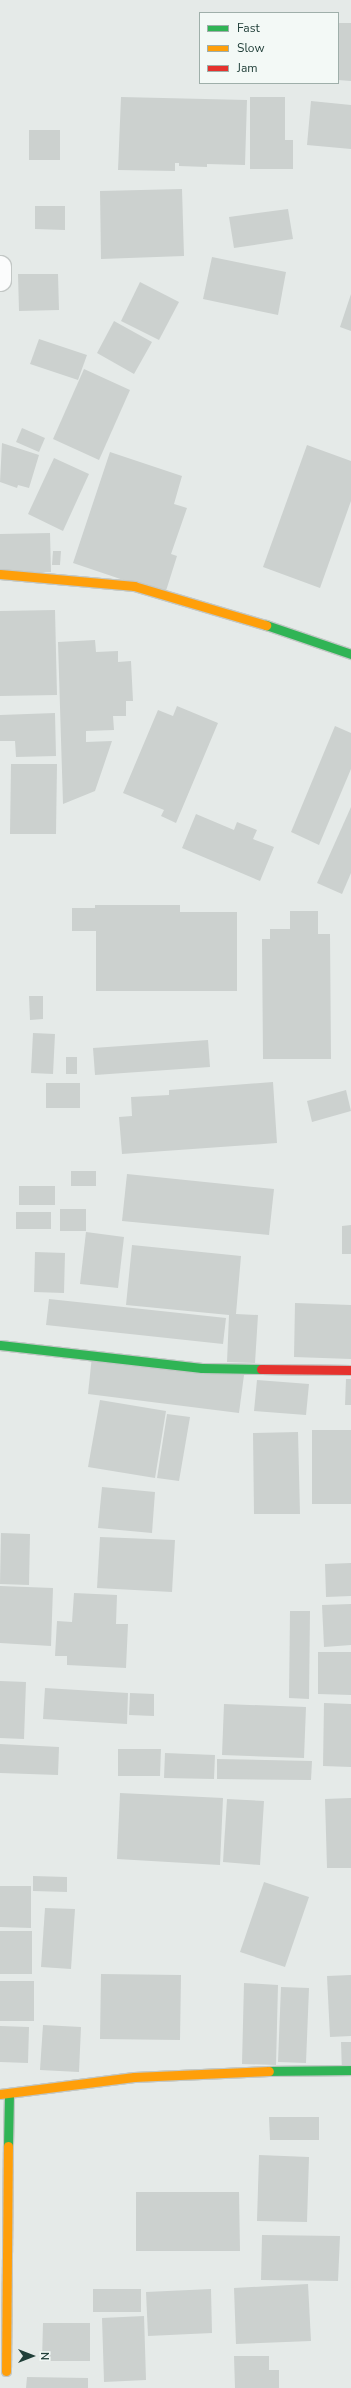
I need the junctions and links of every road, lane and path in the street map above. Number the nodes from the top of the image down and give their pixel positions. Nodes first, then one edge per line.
1 (0, 267) edge
2 (0, 280) edge
3 (0, 574) edge
4 (351, 654) edge
5 (0, 1345) edge
6 (351, 1370) edge
7 (351, 2070) edge
8 (5, 2093) edge
9 (6, 2371) dead end

1 - 2 street
3 - 4 street
5 - 6 street
7 - 8 street
8 - 9 street

